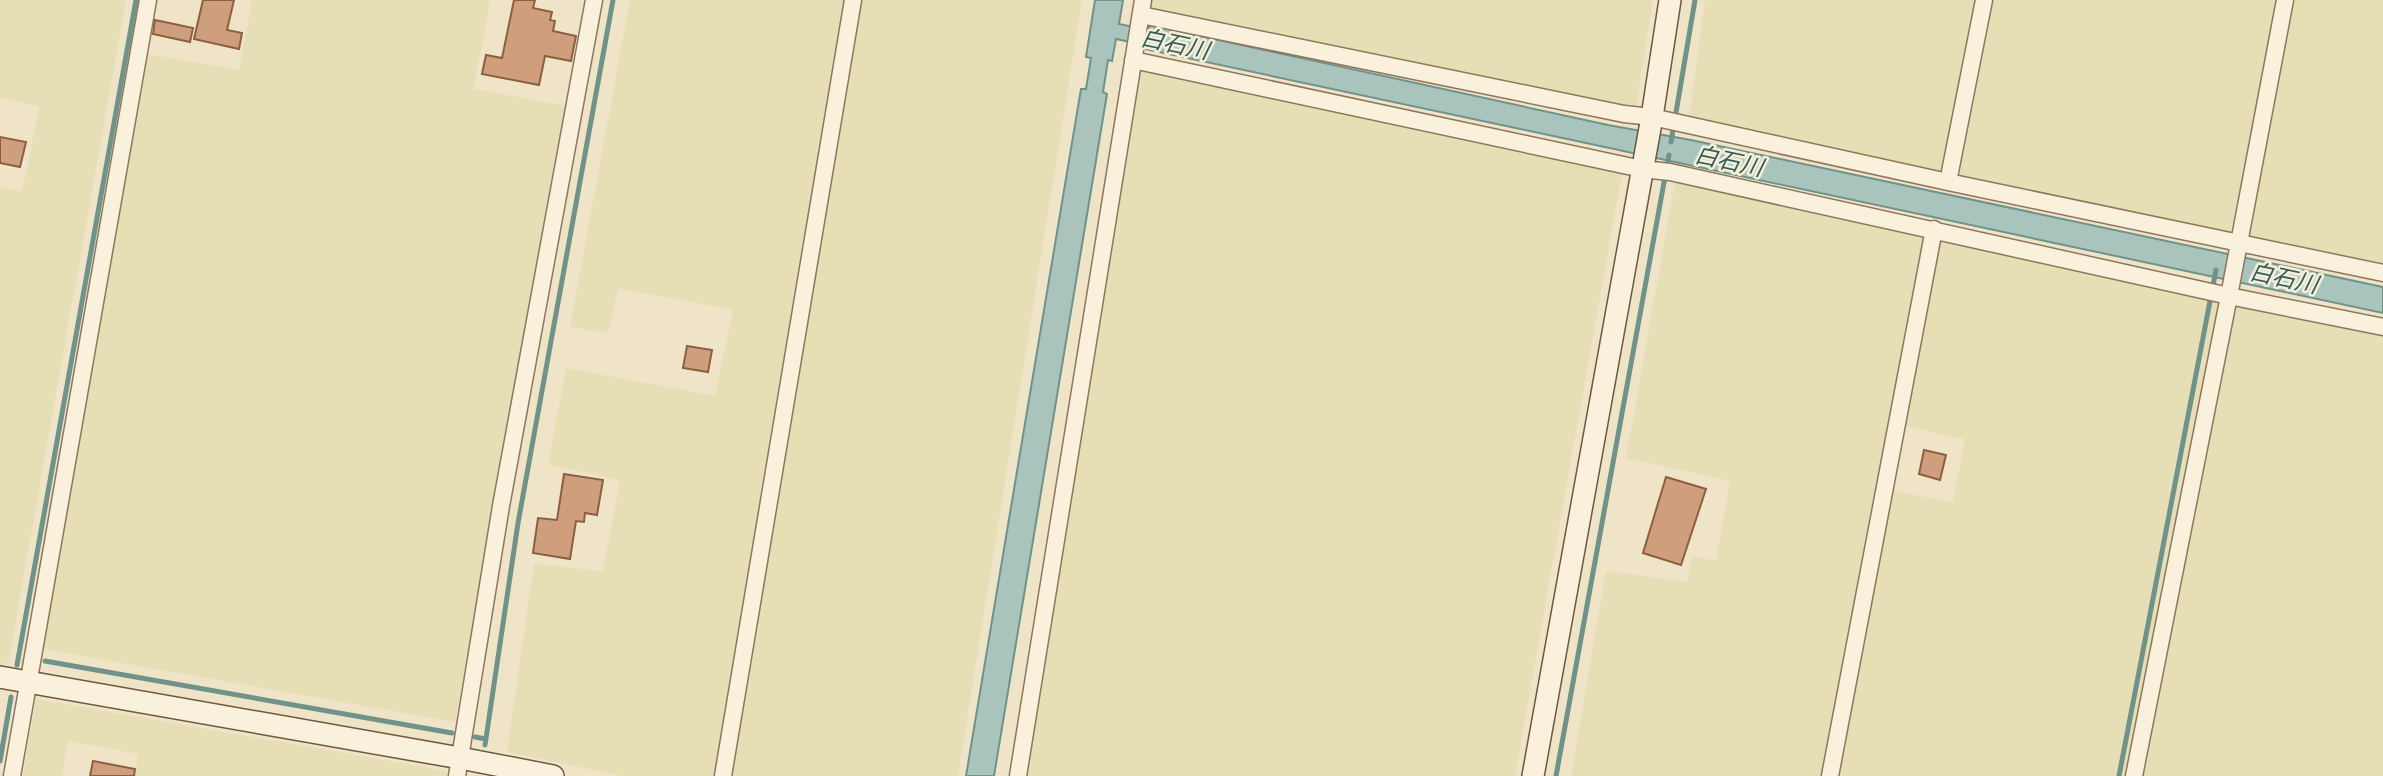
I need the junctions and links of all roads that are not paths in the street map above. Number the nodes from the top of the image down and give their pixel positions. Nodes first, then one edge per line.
1 (148, 0) edge
2 (594, 0) edge
3 (853, 0) edge
4 (1670, 0) edge
5 (1984, 0) edge
6 (2285, 0) edge
7 (1141, 13) edge
8 (1134, 54) junction
9 (1663, 121) junction
10 (1653, 169) junction
11 (1948, 183) junction
12 (1934, 229) junction
13 (2238, 244) junction
14 (2383, 273) edge
15 (2221, 293) junction
16 (2383, 327) edge
17 (0, 677) edge
18 (28, 682) junction
19 (458, 767) edge
20 (12, 776) edge
21 (553, 776) edge
22 (723, 776) edge
23 (1018, 776) edge
24 (1533, 776) edge
25 (1830, 776) edge
26 (2134, 776) edge

1 - 18 street
2 - 19 street
3 - 22 street
4 - 9 street
5 - 11 street
6 - 13 street
7 - 8 street
7 - 9 street
8 - 10 street
8 - 23 street
9 - 10 street
9 - 11 street
10 - 12 street
10 - 24 street
11 - 13 street
12 - 15 street
12 - 25 street
13 - 14 street
13 - 15 street
15 - 16 street
15 - 26 street
17 - 18 street
18 - 19 street
18 - 20 street
19 - 21 street

